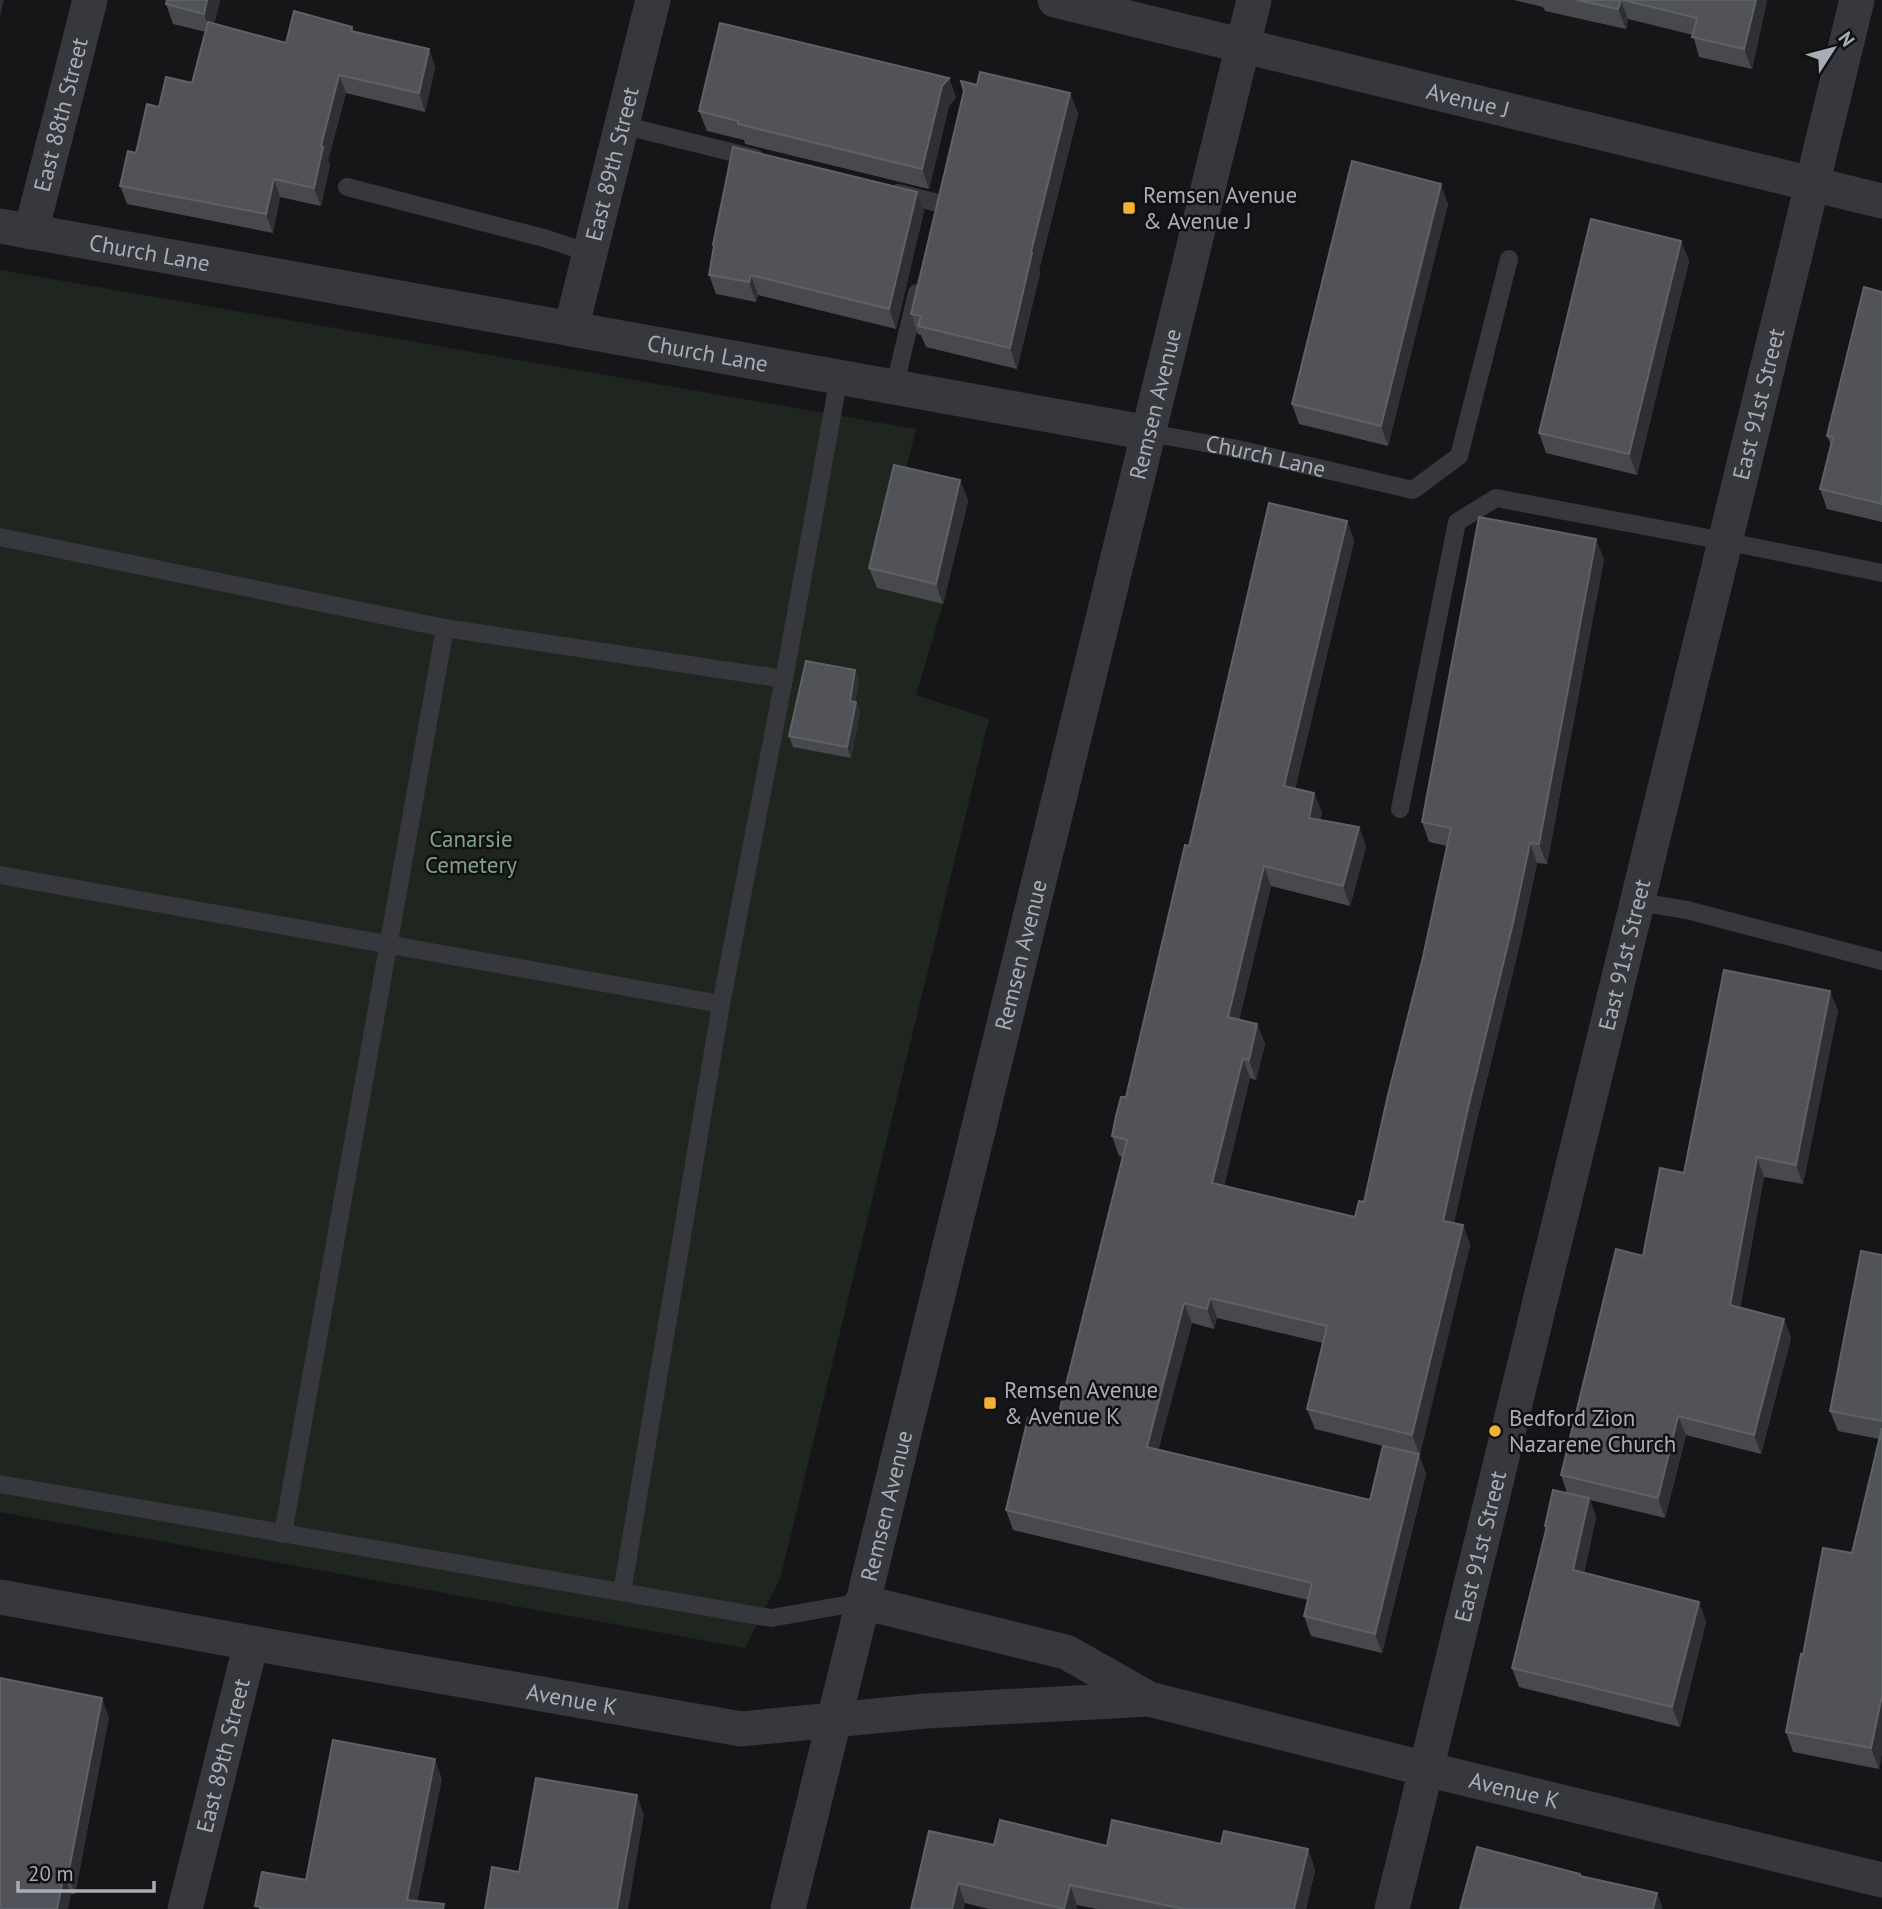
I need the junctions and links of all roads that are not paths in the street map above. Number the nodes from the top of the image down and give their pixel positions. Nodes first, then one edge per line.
1 (90, 0) edge
2 (653, 0) edge
3 (1055, 0) edge
4 (1254, 0) edge
5 (1857, 0) edge
6 (1242, 46) junction
7 (622, 125) junction
8 (768, 161) edge
9 (1812, 184) junction
10 (347, 187) dead end
11 (886, 190) edge
12 (1882, 201) edge
13 (938, 203) edge
14 (15, 229) edge
15 (590, 253) junction
16 (1509, 259) dead end
17 (919, 282) edge
18 (571, 329) junction
19 (839, 377) junction
20 (894, 387) junction
21 (1149, 433) junction
22 (0, 537) edge
23 (1724, 541) junction
24 (1882, 573) edge
25 (445, 628) junction
26 (784, 679) junction
27 (1400, 809) dead end
28 (0, 875) edge
29 (1638, 902) junction
30 (388, 945) junction
31 (1882, 961) edge
32 (721, 1004) junction
33 (0, 1484) edge
34 (283, 1534) junction
35 (622, 1592) junction
36 (0, 1597) edge
37 (862, 1602) junction
38 (251, 1643) junction
39 (1149, 1699) junction
40 (832, 1720) junction
41 (1426, 1769) junction
42 (1882, 1880) edge
43 (186, 1909) edge
44 (788, 1909) edge
45 (1392, 1909) edge

1 - 14 street, East 88th Street
2 - 7 street, East 89th Street
3 - 6 street, Avenue J
4 - 6 street, Remsen Avenue
5 - 9 street, East 91st Street
6 - 9 street, Avenue J
6 - 21 street, Remsen Avenue
7 - 8 lane
7 - 15 street, East 89th Street
9 - 12 street, Avenue J
9 - 23 street, East 91st Street
10 - 15 lane
11 - 13 lane
14 - 18 street, Church Lane
15 - 18 street, East 89th Street
16 - 21 lane, Church Lane
17 - 20 lane
18 - 19 street, Church Lane
19 - 20 street, Church Lane
19 - 26 lane
20 - 21 street, Church Lane
21 - 37 street, Remsen Avenue
22 - 25 lane
23 - 24 lane
23 - 27 lane
23 - 29 street, East 91st Street
25 - 26 lane
25 - 30 lane
26 - 32 lane
28 - 30 lane
29 - 31 lane
29 - 41 street, East 91st Street
30 - 32 lane
30 - 34 lane
32 - 35 lane
33 - 34 lane
34 - 35 lane
35 - 37 lane
36 - 38 street, Avenue K
37 - 39 street, Avenue K
37 - 40 street, Remsen Avenue
38 - 40 street, Avenue K
38 - 43 street, East 89th Street
39 - 40 street, Avenue K
39 - 41 street, Avenue K
40 - 44 street, Remsen Avenue
41 - 42 street, Avenue K
41 - 45 street, East 91st Street

